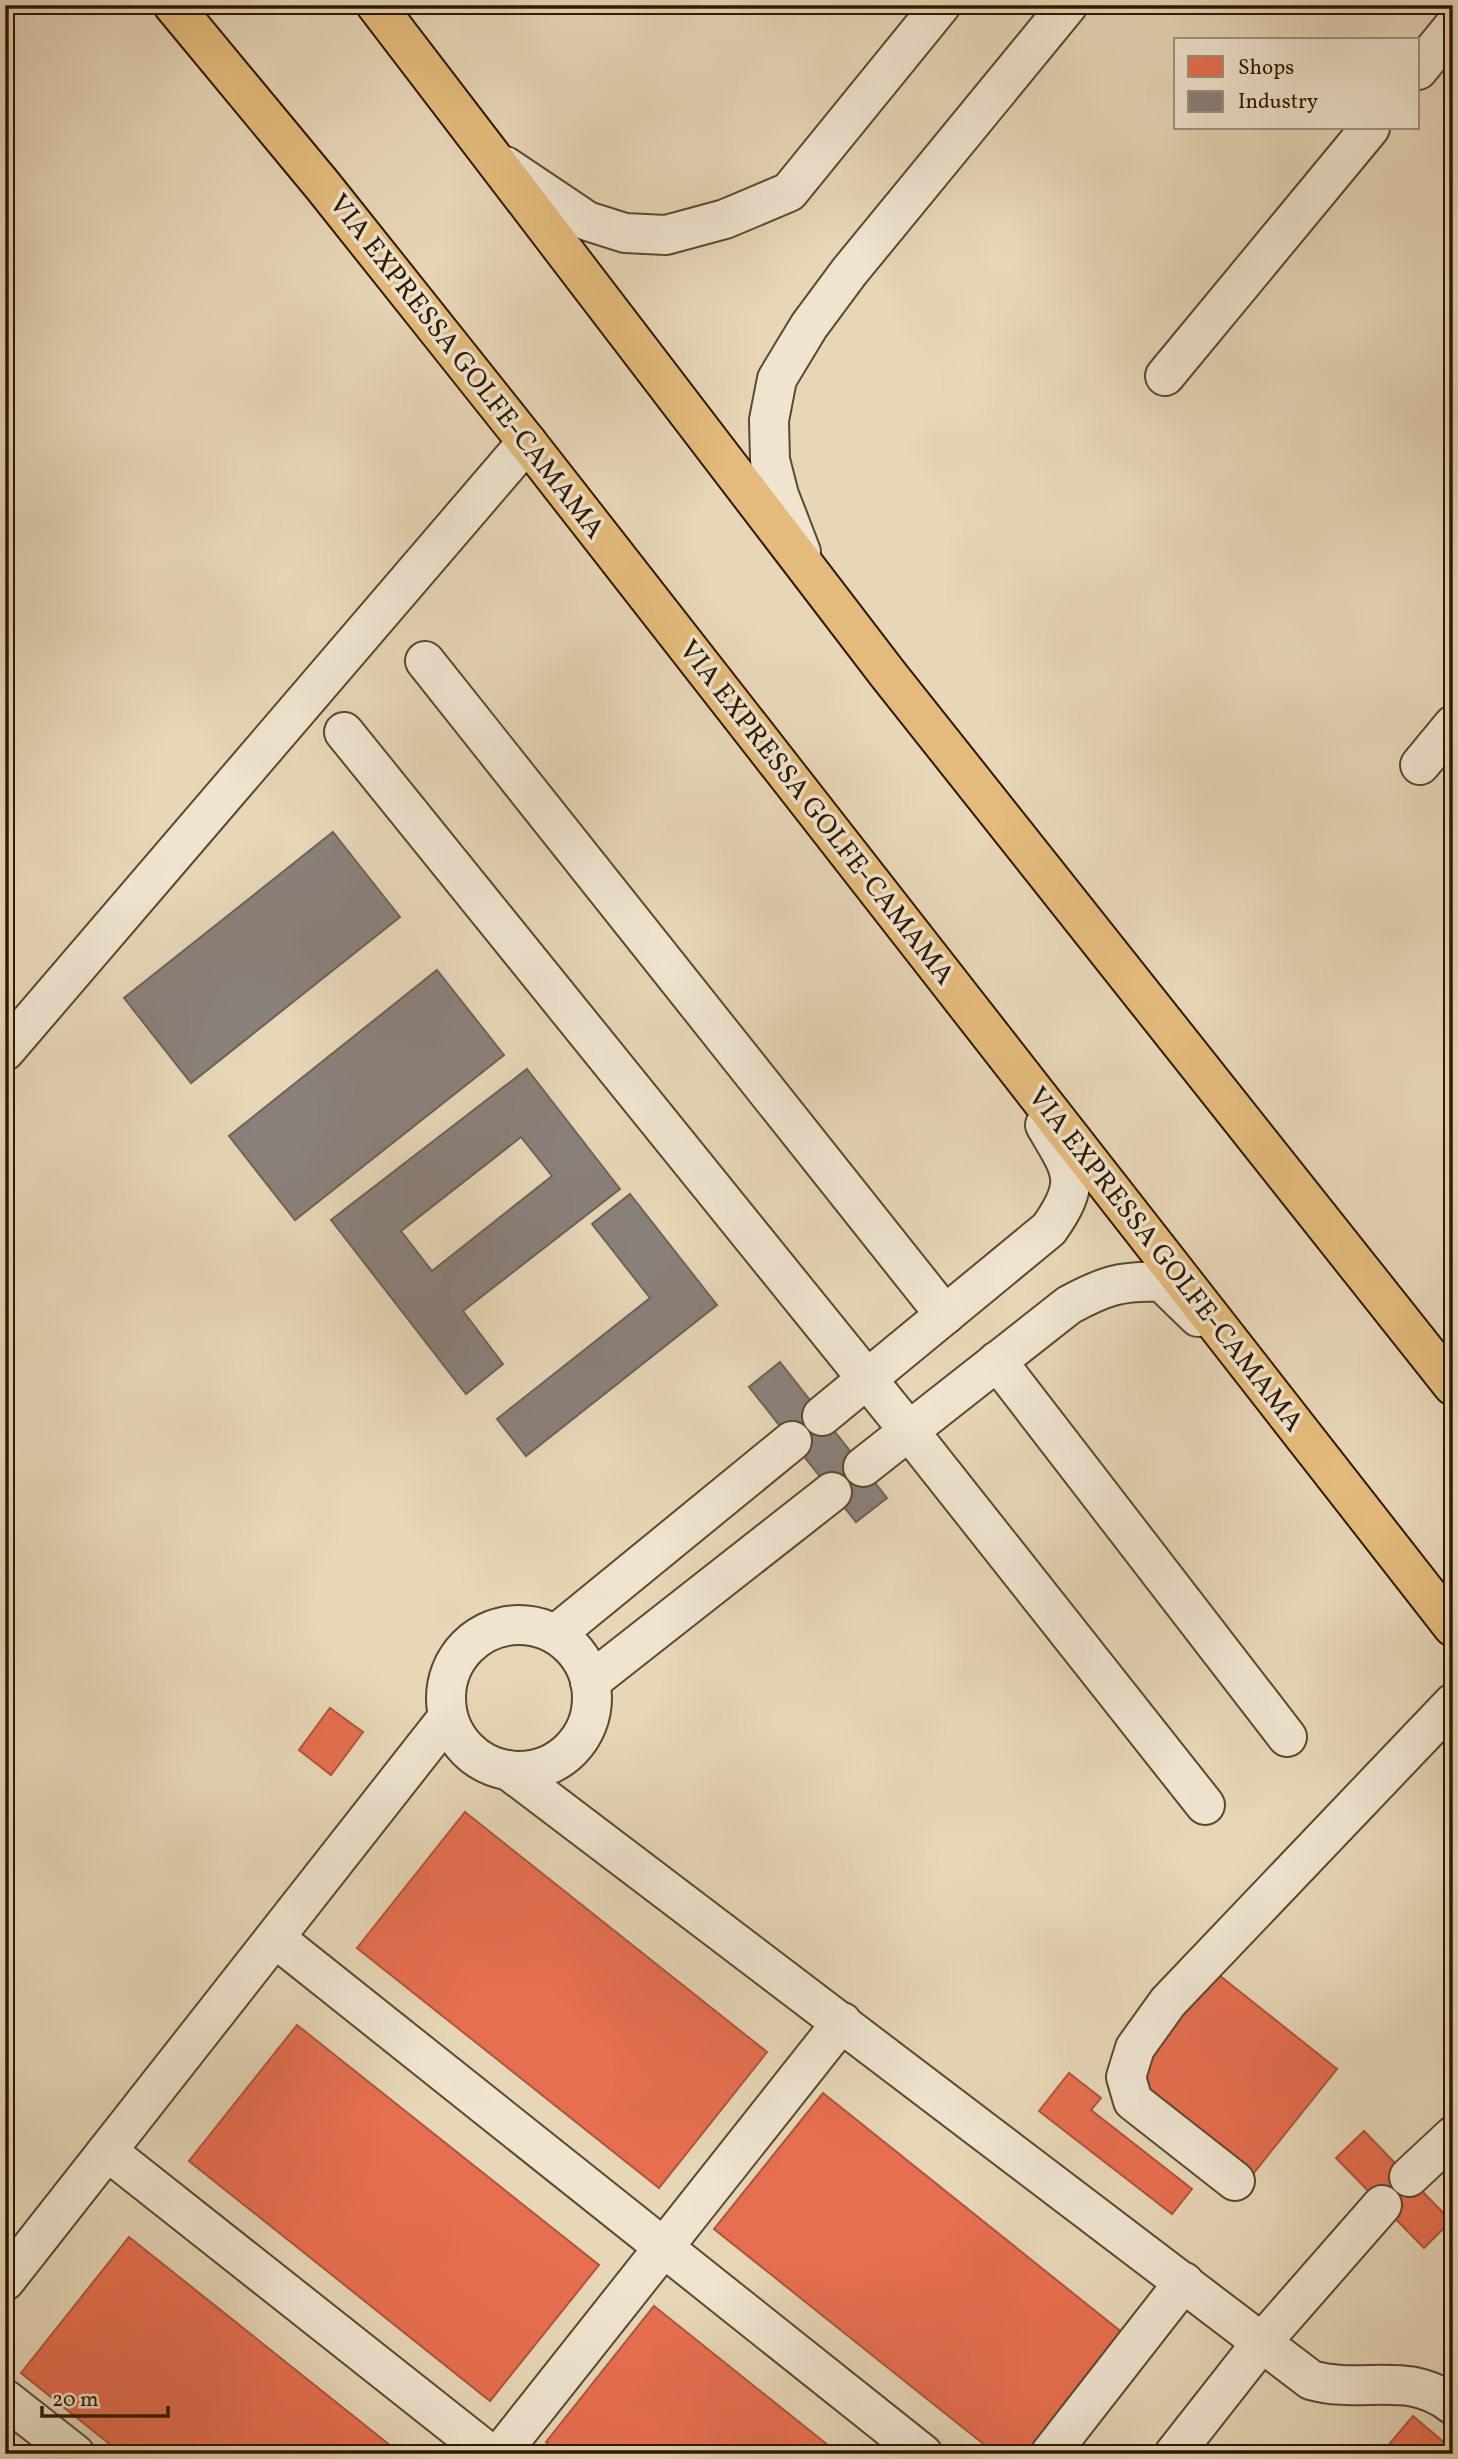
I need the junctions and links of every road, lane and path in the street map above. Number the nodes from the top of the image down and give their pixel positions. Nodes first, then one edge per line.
1 (173, 5) edge
2 (376, 5) edge
3 (941, 5) edge
4 (1068, 5) edge
5 (1453, 27) edge
6 (1420, 68) edge
7 (1368, 130) edge
8 (493, 158) junction
9 (1165, 376) dead end
10 (527, 442) junction
11 (806, 567) junction
12 (425, 661) dead end
13 (1453, 725) edge
14 (344, 732) dead end
15 (1420, 765) dead end
16 (5, 1051) edge
17 (1009, 1062) junction
18 (945, 1315) junction
19 (997, 1361) junction
20 (1252, 1369) junction
21 (867, 1380) junction
22 (1453, 1386) edge
23 (822, 1416) dead end
24 (909, 1430) junction
25 (792, 1441) dead end
26 (863, 1467) dead end
27 (832, 1492) dead end
28 (1453, 1627) edge
29 (556, 1634) junction
30 (590, 1682) junction
31 (1453, 1703) edge
32 (448, 1717) junction
33 (1287, 1737) dead end
34 (508, 1770) junction
35 (1205, 1805) dead end
36 (275, 1938) junction
37 (842, 2022) junction
38 (1453, 2136) edge
39 (107, 2151) junction
40 (1409, 2177) dead end
41 (1235, 2181) dead end
42 (1382, 2205) dead end
43 (664, 2247) junction
44 (5, 2281) edge
45 (1185, 2282) junction
46 (1262, 2342) junction
47 (5, 2399) edge
48 (1453, 2405) edge
49 (75, 2454) edge
50 (490, 2454) edge
51 (500, 2454) edge
52 (923, 2454) edge
53 (1050, 2454) edge
54 (1174, 2454) edge

1 - 10 highway, VIA EXPRESSA GOLFE-CAMAMA
2 - 8 highway
3 - 8 street
4 - 11 street
5 - 6 street
7 - 9 street
8 - 11 highway
10 - 16 street
10 - 17 highway, VIA EXPRESSA GOLFE-CAMAMA
11 - 22 highway
12 - 18 street
13 - 15 street
14 - 21 street
17 - 18 street
17 - 20 highway, VIA EXPRESSA GOLFE-CAMAMA
18 - 21 street
19 - 20 street
19 - 24 street
19 - 33 street
20 - 28 highway, VIA EXPRESSA GOLFE-CAMAMA
21 - 23 street
21 - 24 street
24 - 26 street
24 - 35 street
25 - 29 street
27 - 30 street
29 - 30 street
29 - 32 street
30 - 34 street
31 - 41 street
32 - 34 street
32 - 36 street
34 - 37 street
36 - 39 street
36 - 43 street
37 - 43 street
37 - 45 street
38 - 40 street
39 - 44 street
39 - 50 street
42 - 46 street
43 - 51 street
43 - 52 street
45 - 46 street
45 - 53 street
46 - 48 street
46 - 54 street
47 - 49 street

